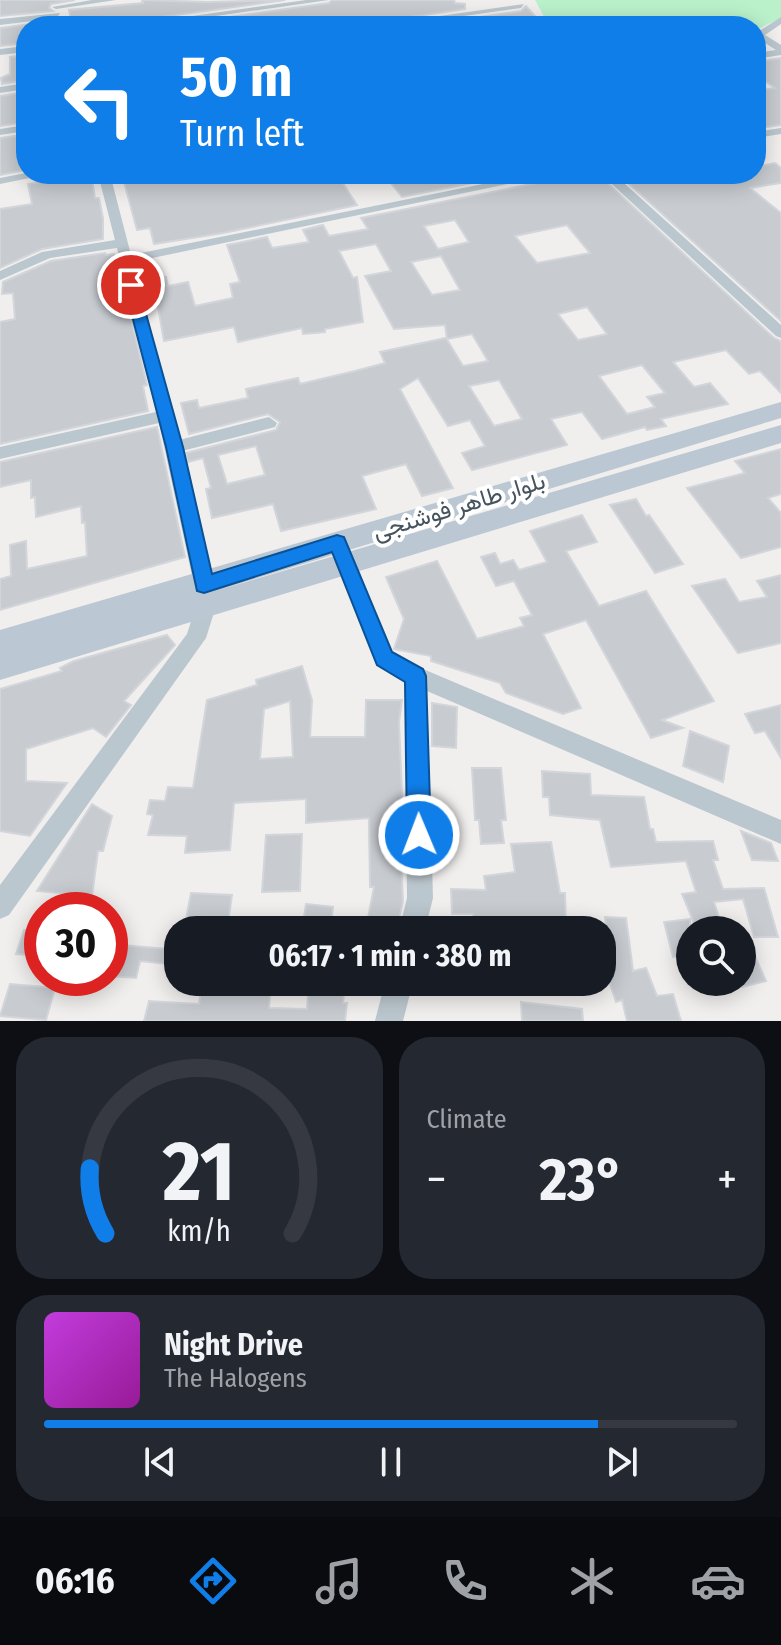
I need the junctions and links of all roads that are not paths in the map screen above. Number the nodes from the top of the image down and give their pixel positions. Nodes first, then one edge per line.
1 (112, 0) edge
2 (239, 0) edge
3 (325, 0) edge
4 (521, 6) dead end
5 (56, 7) edge
6 (249, 14) junction
7 (22, 16) edge
8 (228, 16) edge
9 (457, 16) edge
10 (781, 50) edge
11 (768, 55) joint
12 (781, 62) edge
13 (107, 184) edge
14 (495, 184) edge
15 (618, 184) edge
16 (124, 252) junction
17 (0, 276) edge
18 (781, 333) edge
19 (781, 410) edge
20 (165, 416) junction
21 (269, 423) dead end
22 (781, 434) edge
23 (175, 447) junction
24 (0, 453) edge
25 (342, 554) junction
26 (205, 595) junction
27 (0, 643) edge
28 (0, 666) edge
29 (416, 676) junction
30 (781, 832) edge
31 (0, 906) edge
32 (416, 916) edge
33 (395, 996) edge
34 (389, 1021) edge

1 - 5 street
2 - 6 street
3 - 6 street
4 - 9 street
5 - 7 street
6 - 8 street
10 - 11 street
11 - 12 street
13 - 16 street
14 - 16 street
15 - 18 street
16 - 17 street
16 - 20 street
19 - 25 street, بلوار طاهر فوشنجی
20 - 23 street
20 - 24 street
21 - 23 street
22 - 25 street, بلوار طاهر فوشنجی
23 - 26 street
25 - 26 street, بلوار طاهر فوشنجی
25 - 29 street
26 - 27 street, بلوار طاهر فوشنجی
26 - 28 street, بلوار طاهر فوشنجی
26 - 31 street
29 - 30 street
29 - 32 street
33 - 34 street

